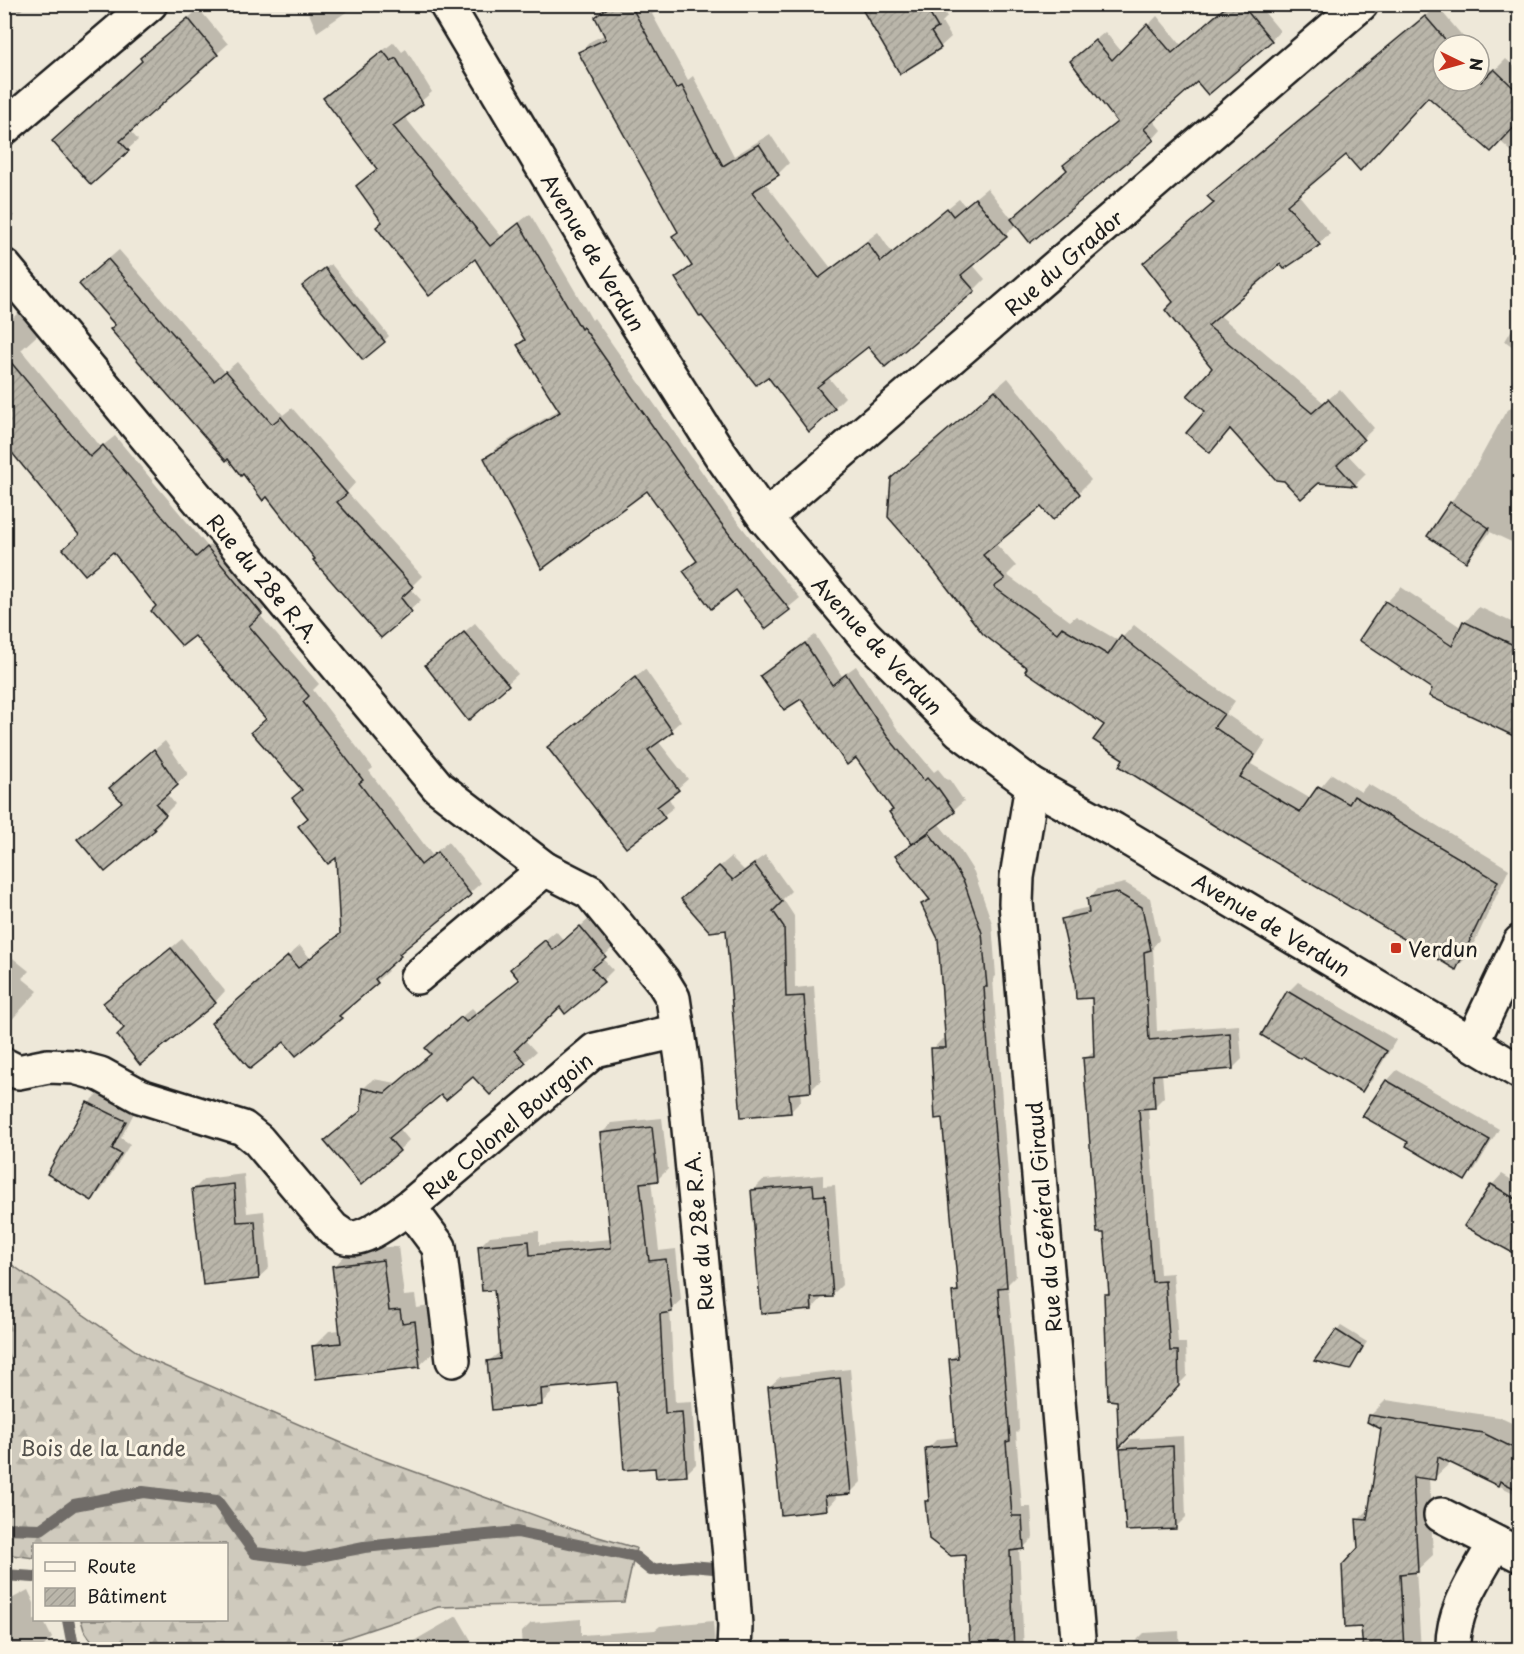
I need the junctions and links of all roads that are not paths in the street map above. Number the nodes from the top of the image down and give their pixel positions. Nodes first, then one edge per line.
1 (150, 4) edge
2 (446, 4) edge
3 (1361, 4) edge
4 (4, 128) edge
5 (4, 266) edge
6 (765, 518) junction
7 (1032, 785) junction
8 (545, 869) junction
9 (1520, 942) edge
10 (417, 977) dead end
11 (678, 1031) junction
12 (1472, 1043) junction
13 (11, 1068) edge
14 (1520, 1072) edge
15 (409, 1207) junction
16 (453, 1360) dead end
17 (1441, 1515) dead end
18 (1507, 1549) edge
19 (734, 1650) edge
20 (1079, 1650) edge
21 (1453, 1650) edge

1 - 4 street
2 - 6 street, Avenue de Verdun
3 - 6 street, Rue du Grador
5 - 8 street, Rue du 28e R.A.
6 - 7 street, Avenue de Verdun
7 - 12 street, Avenue de Verdun
7 - 20 street, Rue du Général Giraud
8 - 10 street
8 - 11 street, Rue du 28e R.A.
9 - 12 street
11 - 15 street, Rue Colonel Bourgoin
11 - 19 street, Rue du 28e R.A.
12 - 14 street, Avenue de Verdun
13 - 15 street, Rue Colonel Bourgoin
15 - 16 street, Rue Colonel Bourgoin
17 - 18 street
18 - 21 street

